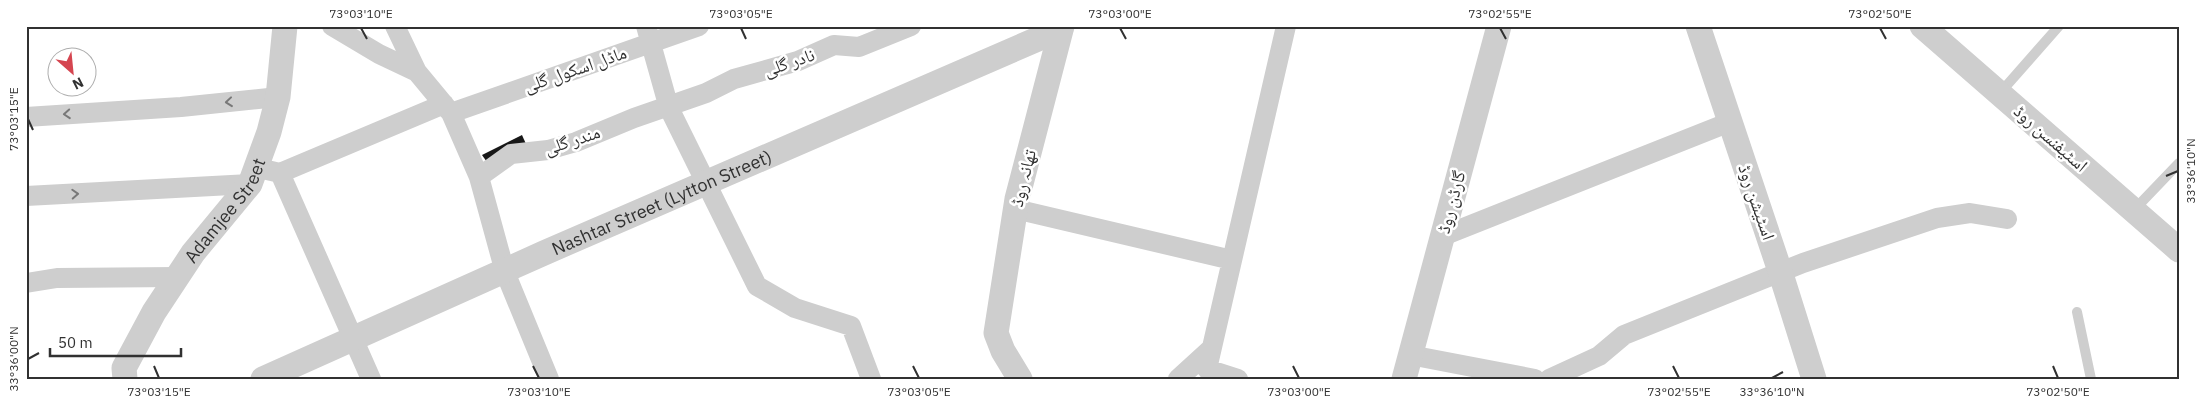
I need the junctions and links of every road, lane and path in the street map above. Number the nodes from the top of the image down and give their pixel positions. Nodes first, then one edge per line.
1 (285, 26) edge
2 (332, 26) edge
3 (395, 26) edge
4 (699, 26) edge
5 (910, 26) edge
6 (1286, 26) edge
7 (1499, 26) edge
8 (1698, 26) edge
9 (1922, 26) edge
10 (2059, 26) edge
11 (1062, 28) edge
12 (648, 35) edge
13 (417, 72) junction
14 (1999, 93) junction
15 (278, 97) junction
16 (447, 108) junction
17 (669, 108) junction
18 (26, 117) edge
19 (1730, 122) junction
20 (2179, 163) edge
21 (262, 175) junction
22 (479, 177) junction
23 (705, 184) junction
24 (26, 196) edge
25 (1015, 209) junction
26 (2133, 210) junction
27 (2007, 219) dead end
28 (1442, 236) junction
29 (2179, 250) edge
30 (1232, 260) junction
31 (1780, 271) junction
32 (505, 272) junction
33 (177, 277) junction
34 (26, 283) edge
35 (2077, 312) dead end
36 (354, 339) junction
37 (1212, 348) junction
38 (1410, 355) junction
39 (1017, 378) edge
40 (125, 379) edge
41 (263, 379) edge
42 (371, 379) edge
43 (549, 379) edge
44 (871, 379) edge
45 (1178, 379) edge
46 (1238, 379) edge
47 (1404, 379) edge
48 (1535, 379) edge
49 (1549, 379) edge
50 (1814, 379) edge
51 (2091, 379) edge

1 - 15 street, Adamjee Street
2 - 13 street
3 - 13 street
4 - 12 street, ماڈل اسکول گلی
5 - 17 street, نادر گلی
6 - 30 street
7 - 28 street, گارڈن روڈ
8 - 19 street, اسٹیشن روڈ
9 - 14 street, اسٹیفنسن روڈ
10 - 14 lane
11 - 23 street, Nashtar Street (Lytton Street)
11 - 25 street, تھانہ روڈ
12 - 16 street, ماڈل اسکول گلی
12 - 17 street
13 - 16 street
14 - 26 street, اسٹیفنسن روڈ
15 -> 18 street
15 - 21 street, Adamjee Street
16 - 21 street, ماڈل اسکول گلی
16 - 22 street
17 - 22 street, مندر گلی
17 - 23 street
19 - 28 street
19 - 31 street, اسٹیشن روڈ
20 - 26 lane
24 -> 21 street, ماڈل اسکول گلی
21 - 33 street, Adamjee Street
21 - 36 street
22 - 32 street
23 - 32 street, Nashtar Street (Lytton Street)
23 - 44 street
25 - 30 street
25 - 39 street, تھانہ روڈ
26 - 29 street, اسٹیفنسن روڈ
27 - 31 street
28 - 38 street, گارڈن روڈ
30 - 37 street
31 - 49 street
31 - 50 street, اسٹیشن روڈ
32 - 36 street, Nashtar Street (Lytton Street)
32 - 43 street
33 - 34 street
33 - 40 street, Adamjee Street
35 - 51 lane
36 - 41 street, Nashtar Street (Lytton Street)
36 - 42 street
37 - 45 street
37 - 46 street
38 - 47 street, گارڈن روڈ
38 - 48 street

